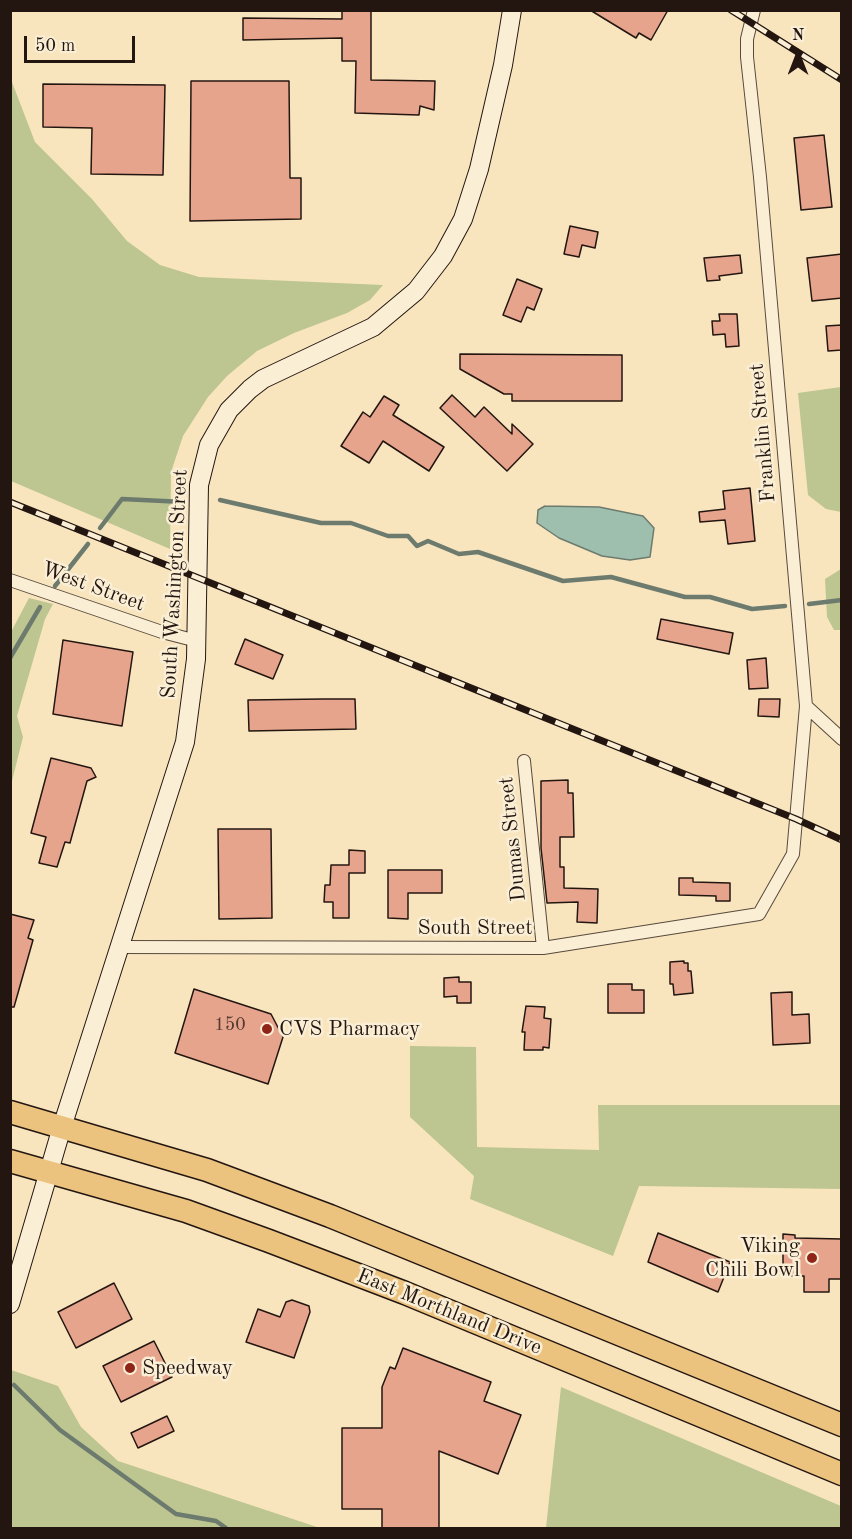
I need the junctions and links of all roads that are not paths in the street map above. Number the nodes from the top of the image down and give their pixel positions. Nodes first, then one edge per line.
1 (512, 10) edge
2 (754, 10) edge
3 (10, 580) edge
4 (197, 641) junction
5 (806, 706) junction
6 (842, 739) edge
7 (524, 761) dead end
8 (793, 854) joint
9 (119, 947) junction
10 (543, 948) junction
11 (10, 1112) edge
12 (62, 1127) junction
13 (10, 1161) edge
14 (49, 1172) junction
15 (10, 1304) edge
16 (842, 1425) edge
17 (842, 1474) edge

1 - 4 main road, South Washington Street
2 - 5 street, Franklin Street
3 - 4 street, West Street
4 - 9 main road, South Washington Street
5 - 6 street
5 - 8 street, Franklin Street
7 - 10 street, Dumas Street
8 - 10 street, South Street
9 - 10 street, South Street
9 - 12 main road, South Washington Street
11 - 12 highway, East Morthland Drive
12 - 14 main road, South Washington Street
12 - 16 highway, East Morthland Drive
13 - 14 highway, East Morthland Drive
14 - 15 main road, South Washington Street
14 - 17 highway, East Morthland Drive

